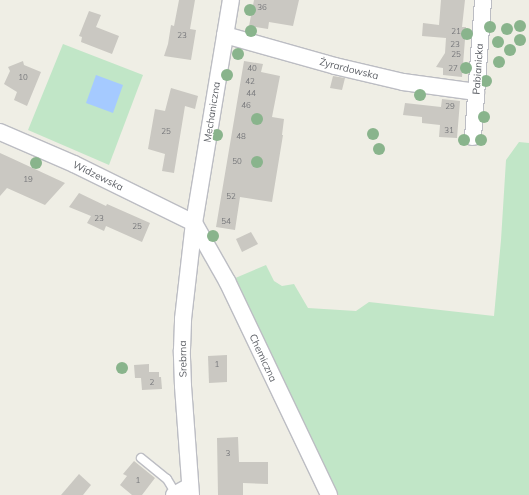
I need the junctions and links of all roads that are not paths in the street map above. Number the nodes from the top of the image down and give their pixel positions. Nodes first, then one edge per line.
1 (231, 0) edge
2 (483, 0) edge
3 (225, 35) junction
4 (476, 92) junction
5 (0, 132) edge
6 (473, 138) dead end
7 (194, 224) junction
8 (141, 458) dead end
9 (183, 492) edge
10 (329, 495) edge

1 - 3 street, Mechaniczna
2 - 4 street, Pabianicka
3 - 4 street, Żyrardowska
3 - 7 street, Mechaniczna
4 - 6 street, Pabianicka
5 - 7 street, Widzewska
7 - 9 street, Srebrna
7 - 10 street, Chemiczna
8 - 9 lane

